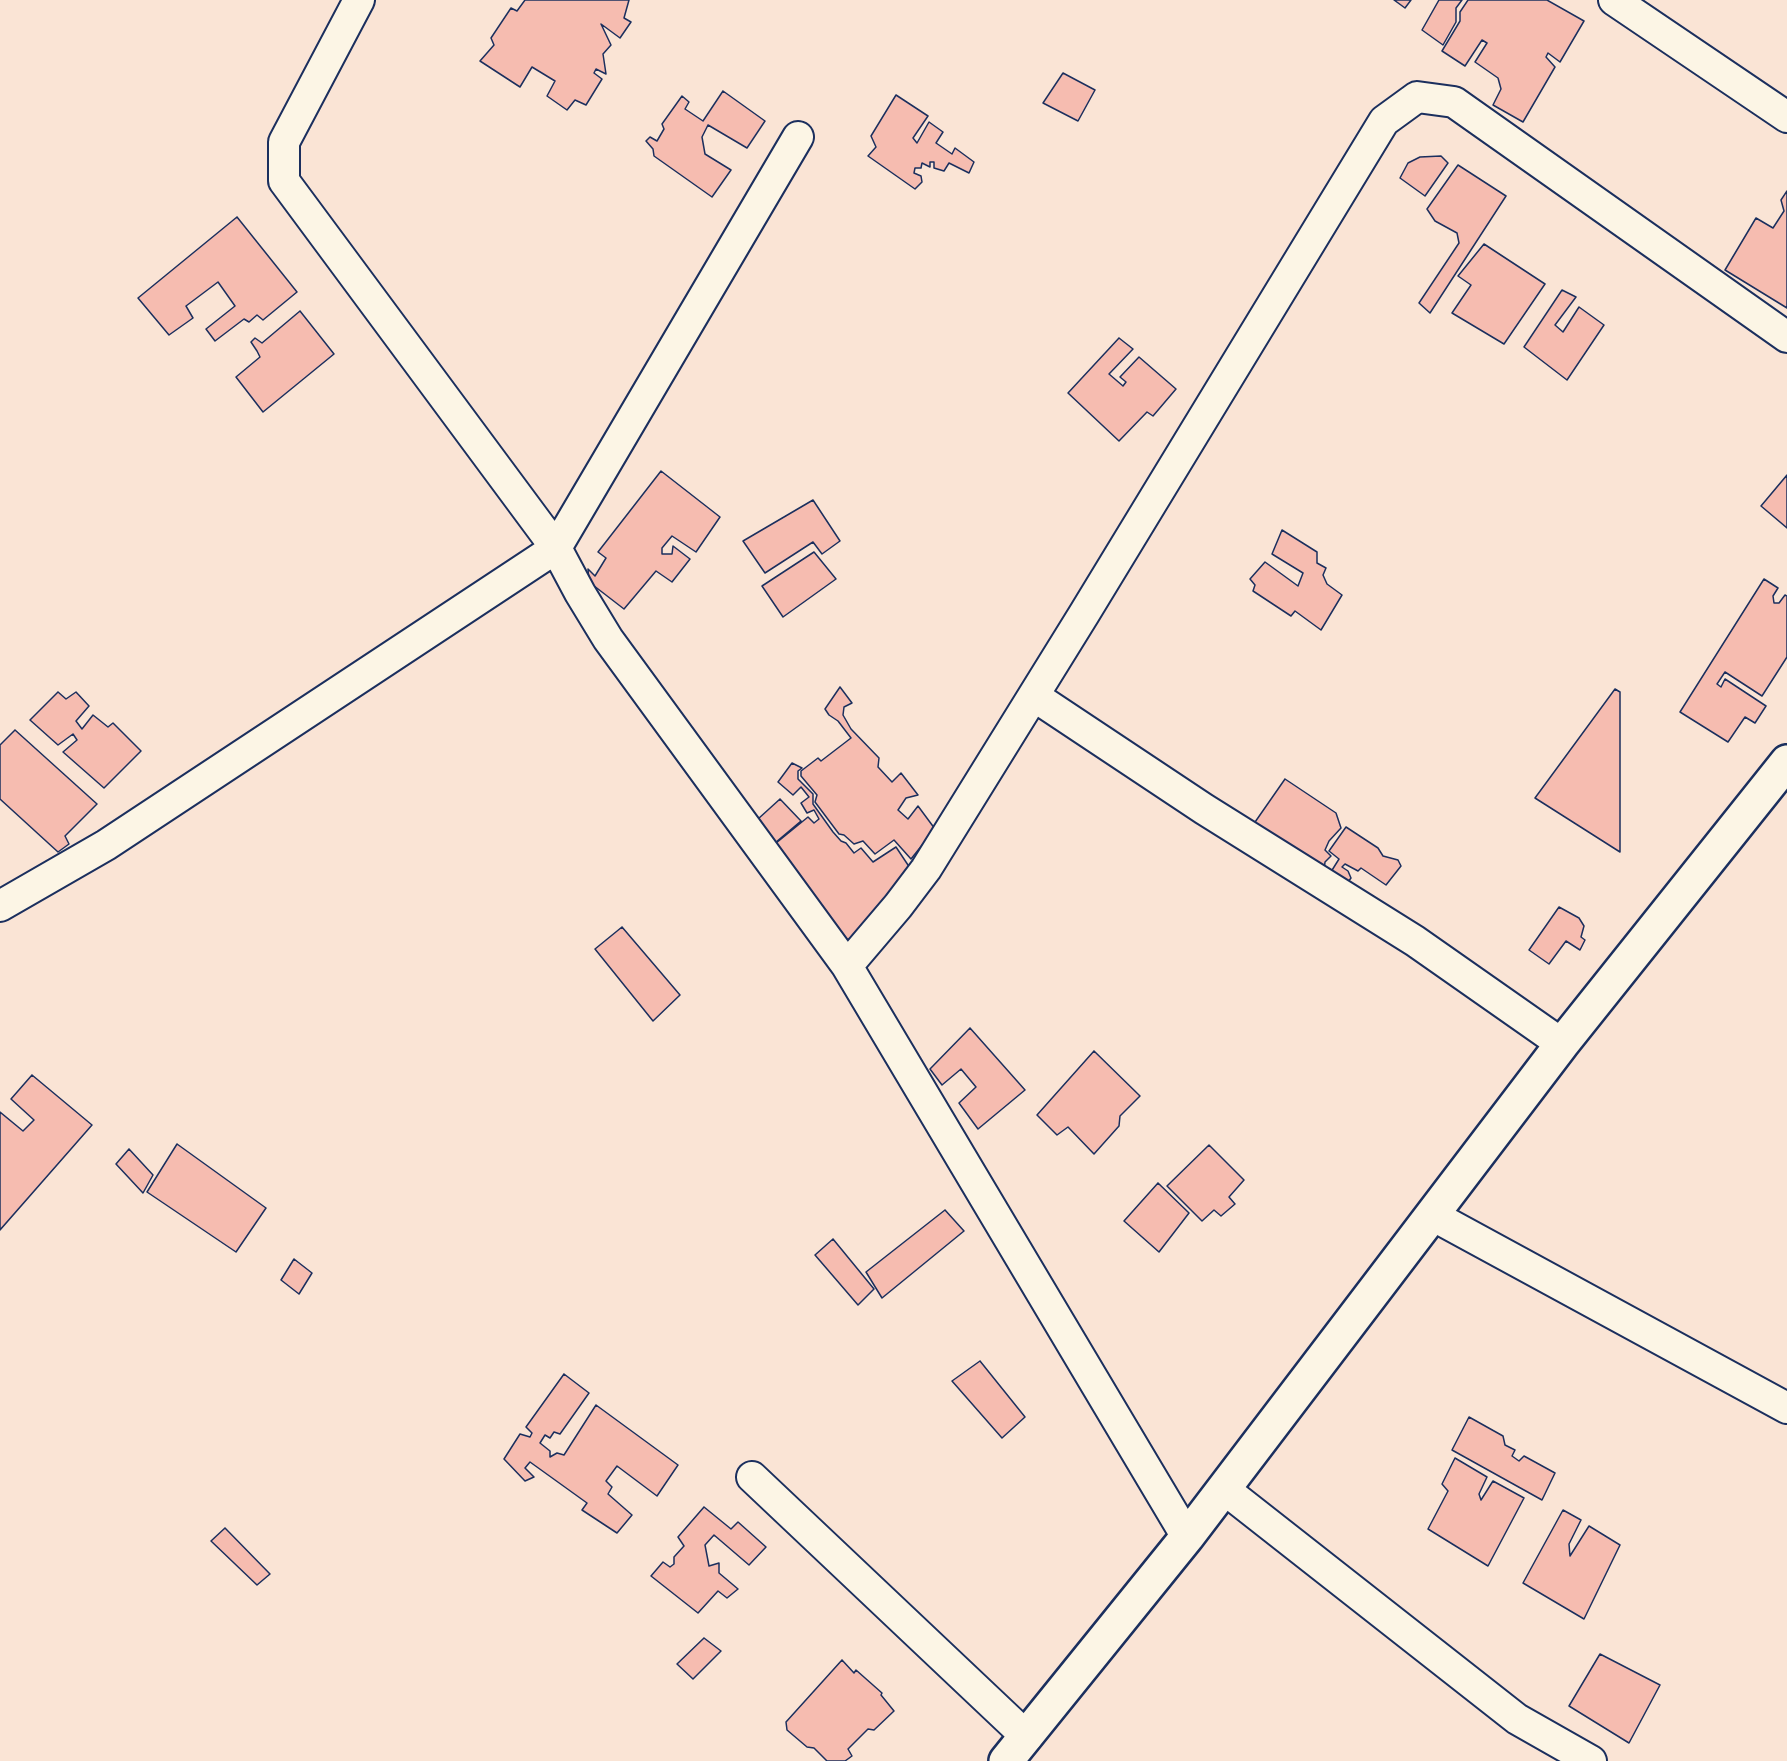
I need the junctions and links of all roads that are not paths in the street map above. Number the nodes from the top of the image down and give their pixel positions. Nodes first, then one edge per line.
1 (359, 0) edge
2 (1614, 0) edge
3 (1787, 117) edge
4 (798, 136) dead end
5 (1787, 337) edge
6 (556, 548) junction
7 (1034, 696) junction
8 (1787, 762) edge
9 (0, 906) edge
10 (847, 966) junction
11 (1562, 1044) junction
12 (1432, 1215) junction
13 (1787, 1407) edge
14 (752, 1477) dead end
15 (1224, 1489) junction
16 (1187, 1537) junction
17 (1028, 1737) junction
18 (1006, 1761) edge
19 (1591, 1761) edge

1 - 6 street
2 - 3 street
4 - 6 street
5 - 7 street
6 - 9 street
6 - 10 street
7 - 10 street
7 - 11 street
8 - 11 street
10 - 16 street
11 - 12 street
12 - 13 street
12 - 15 street
14 - 17 street
15 - 16 street
15 - 19 street
16 - 17 street
17 - 18 street

